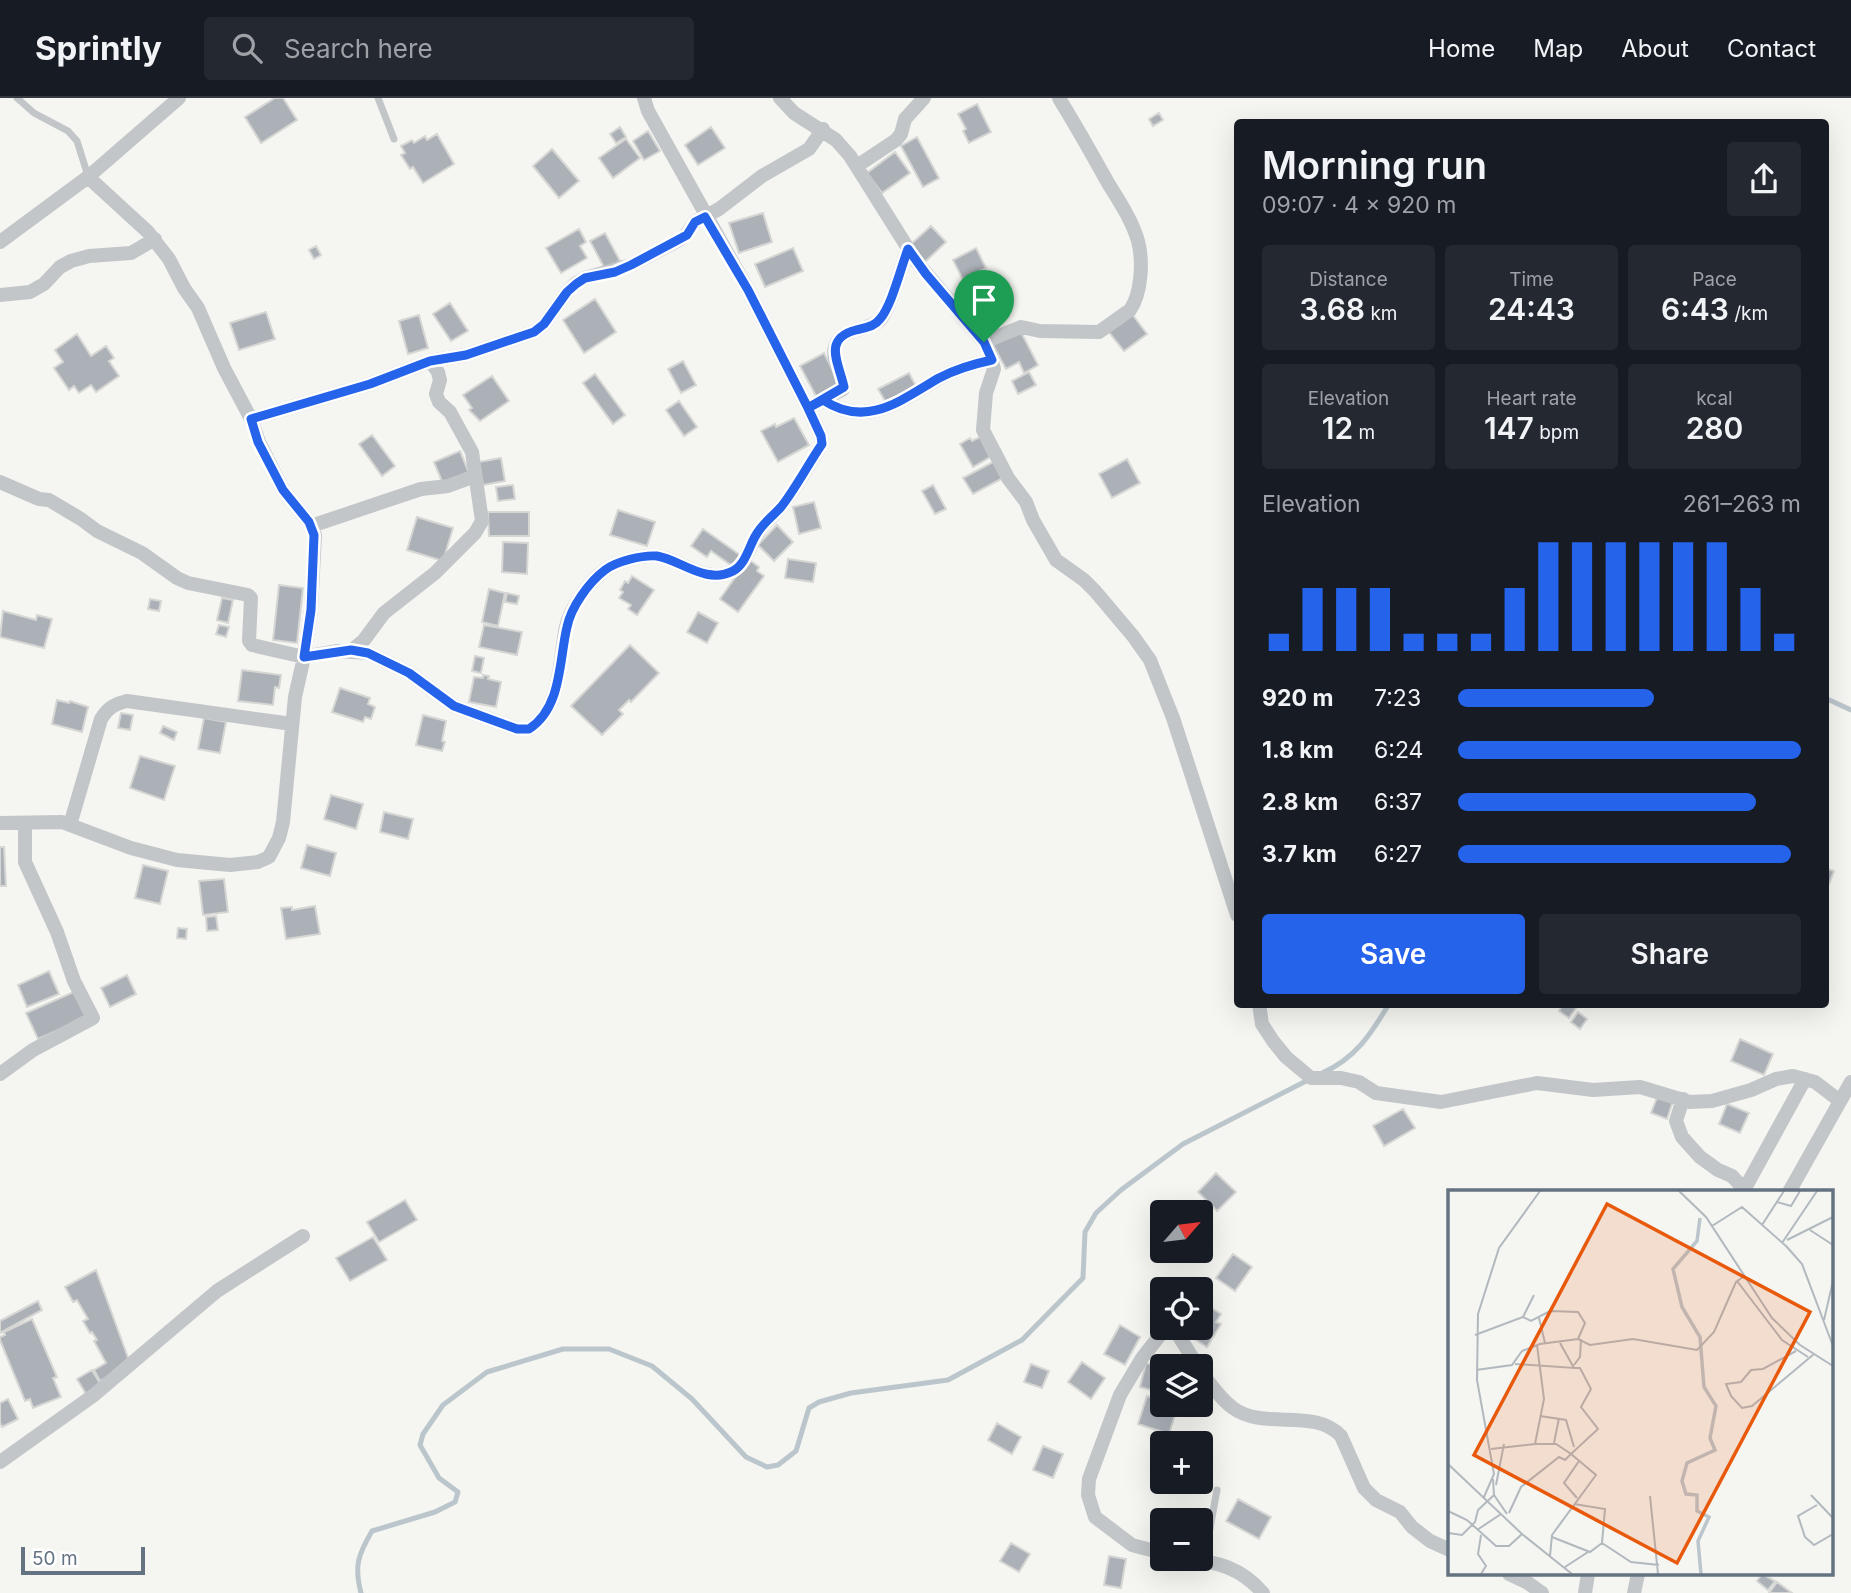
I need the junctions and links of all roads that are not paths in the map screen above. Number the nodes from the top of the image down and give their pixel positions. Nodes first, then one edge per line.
1 (18, 98) edge
2 (180, 98) edge
3 (378, 98) edge
4 (644, 98) edge
5 (780, 98) edge
6 (924, 98) edge
7 (1059, 98) edge
8 (823, 129) junction
9 (394, 139) dead end
10 (857, 166) junction
11 (88, 177) junction
12 (705, 217) junction
13 (155, 239) junction
14 (0, 242) edge
15 (908, 249) junction
16 (0, 295) edge
17 (984, 342) junction
18 (992, 360) junction
19 (430, 361) junction
20 (823, 400) junction
21 (808, 408) junction
22 (251, 419) junction
23 (475, 476) junction
24 (0, 482) edge
25 (311, 526) junction
26 (351, 650) junction
27 (304, 657) junction
28 (292, 724) junction
29 (0, 823) edge
30 (25, 823) junction
31 (70, 825) junction
32 (1234, 906) edge
33 (1260, 1008) edge
34 (0, 1074) edge
35 (1805, 1079) junction
36 (1851, 1082) edge
37 (1683, 1099) junction
38 (1840, 1101) junction
39 (1742, 1190) edge
40 (1744, 1190) edge
41 (1790, 1190) edge
42 (303, 1236) dead end
43 (1190, 1354) edge
44 (1213, 1386) edge
45 (0, 1462) edge
46 (1217, 1490) dead end
47 (1213, 1514) edge
48 (1448, 1549) edge
49 (1150, 1550) edge
50 (1213, 1563) edge
51 (1513, 1576) edge
52 (1263, 1593) edge
53 (1542, 1593) edge

1 - 11 lane
2 - 11 street
3 - 9 lane
4 - 12 street
5 - 8 street
6 - 10 street
7 - 17 street
8 - 10 street
8 - 12 street
10 - 15 street
11 - 13 street
11 - 14 street
12 - 19 street
12 - 21 street
13 - 16 street
13 - 22 street
15 - 17 street
15 - 20 street
17 - 18 street
18 - 20 street
18 - 32 street
19 - 22 street
19 - 23 street
20 - 21 street
21 - 26 street
22 - 25 street
23 - 25 street
23 - 26 street
24 - 27 street
25 - 27 street
26 - 27 street
27 - 28 street
28 - 31 street
28 - 31 street
29 - 30 street
30 - 31 street
30 - 34 street
33 - 37 street
35 - 37 street
35 - 38 street
35 - 40 street
36 - 38 street
37 - 39 street
38 - 41 street
42 - 45 street
43 - 49 street
44 - 48 street
46 - 47 lane
50 - 52 street
51 - 53 street

